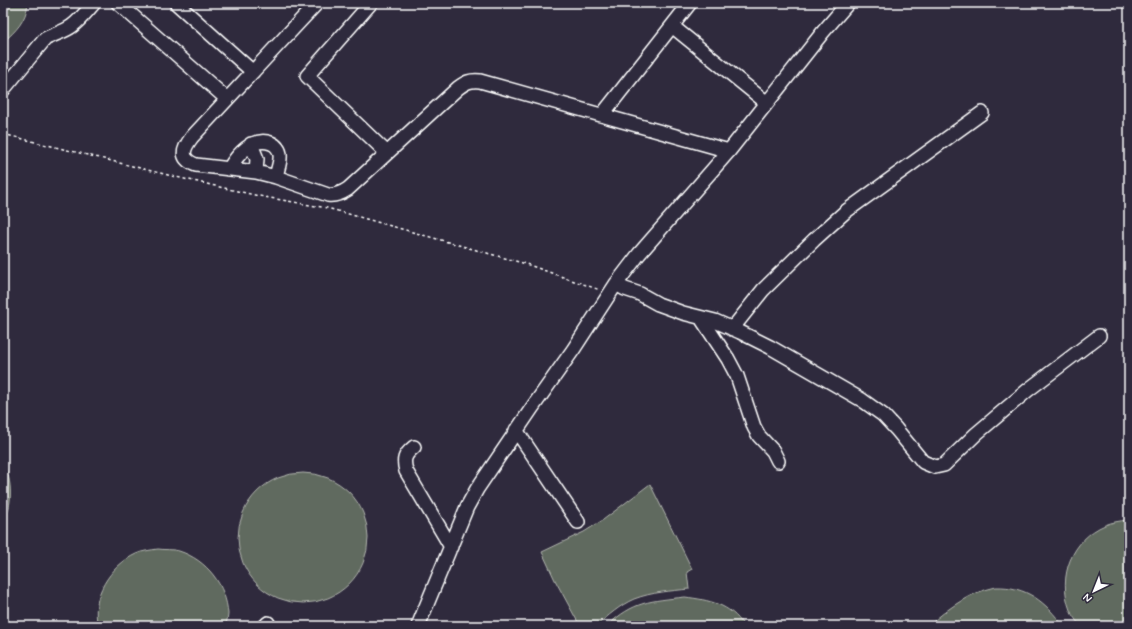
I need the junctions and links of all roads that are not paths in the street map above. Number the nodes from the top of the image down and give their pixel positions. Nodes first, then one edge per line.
1 (94, 3) edge
2 (118, 3) edge
3 (176, 3) edge
4 (317, 3) edge
5 (371, 3) edge
6 (690, 3) edge
7 (848, 3) edge
8 (672, 26) junction
9 (253, 72) junction
10 (3, 90) edge
11 (227, 99) junction
12 (767, 103) junction
13 (982, 113) dead end
14 (602, 115) junction
15 (251, 144) junction
16 (729, 151) junction
17 (387, 153) junction
18 (229, 169) junction
19 (256, 172) junction
20 (276, 177) junction
21 (613, 289) junction
22 (701, 318) junction
23 (732, 329) junction
24 (1099, 336) dead end
25 (516, 430) junction
26 (414, 447) dead end
27 (778, 461) dead end
28 (578, 522) dead end
29 (451, 547) junction
30 (418, 626) edge

1 - 10 street
2 - 11 street
3 - 9 street
4 - 9 street
5 - 17 street
6 - 8 street
7 - 12 street
8 - 12 street
8 - 14 street
9 - 11 street
11 - 18 street
12 - 16 street
13 - 23 street
14 - 16 street
14 - 17 street
15 - 18 street
15 - 19 street
15 - 20 street
16 - 21 street
17 - 20 street
18 - 19 street
19 - 20 street
21 - 22 street
21 - 25 street
22 - 23 street
22 - 27 street
23 - 24 street
25 - 28 street
25 - 29 street
26 - 29 street
29 - 30 street

